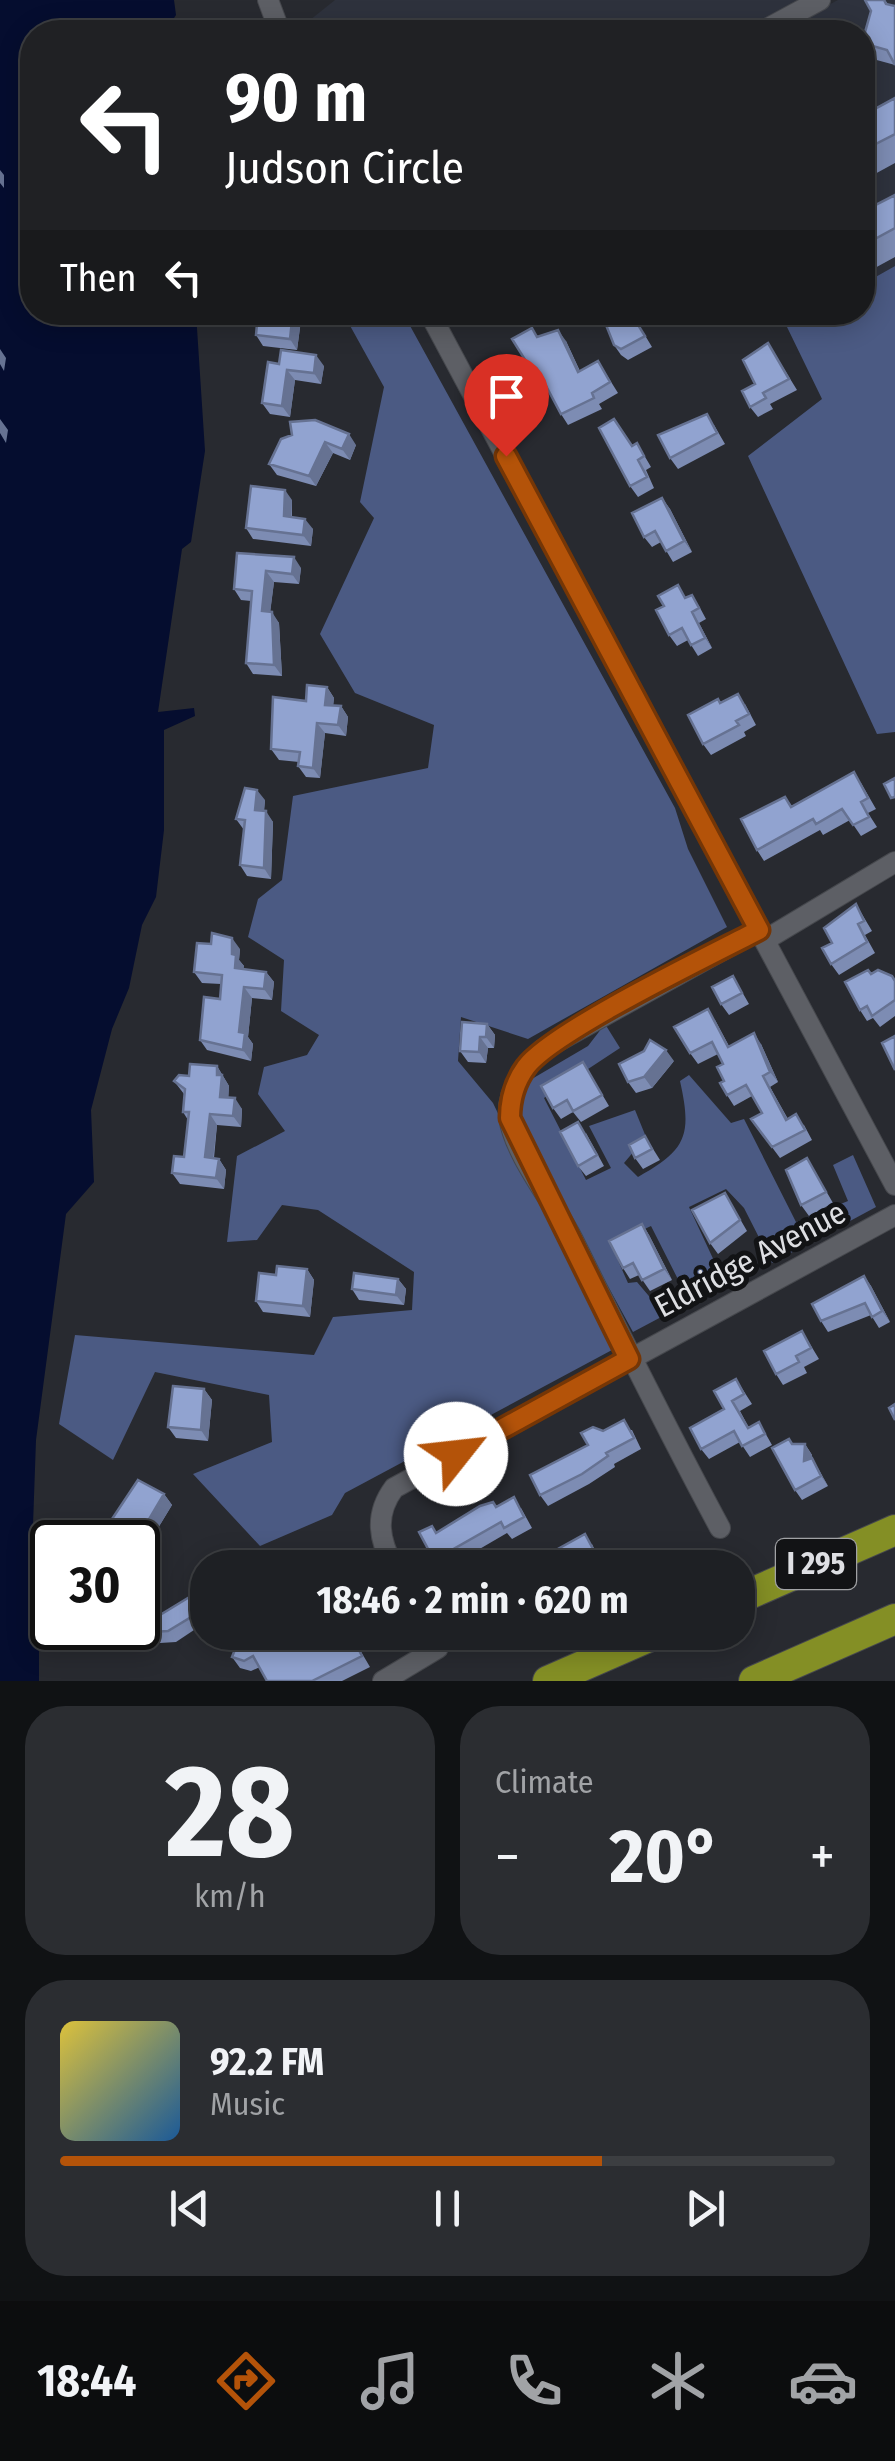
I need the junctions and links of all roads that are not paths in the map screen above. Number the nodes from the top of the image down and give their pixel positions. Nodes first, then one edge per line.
1 (820, 0) edge
2 (783, 20) edge
3 (436, 325) edge
4 (895, 862) edge
5 (762, 935) junction
6 (895, 1185) edge
7 (895, 1215) edge
8 (629, 1359) junction
9 (720, 1528) dead end
10 (895, 1530) edge
11 (389, 1550) edge
12 (755, 1591) edge
13 (895, 1619) edge
14 (435, 1650) edge
15 (619, 1650) edge
16 (383, 1681) edge
17 (548, 1681) edge
18 (754, 1681) edge

1 - 2 street
3 - 5 street
4 - 5 street
5 - 6 street
5 - 8 street
7 - 8 street, Eldridge Avenue
8 - 9 street
8 - 11 street, Eldridge Avenue
10 - 12 highway, I 295
13 - 18 highway, I 295
14 - 16 street
15 - 17 highway

